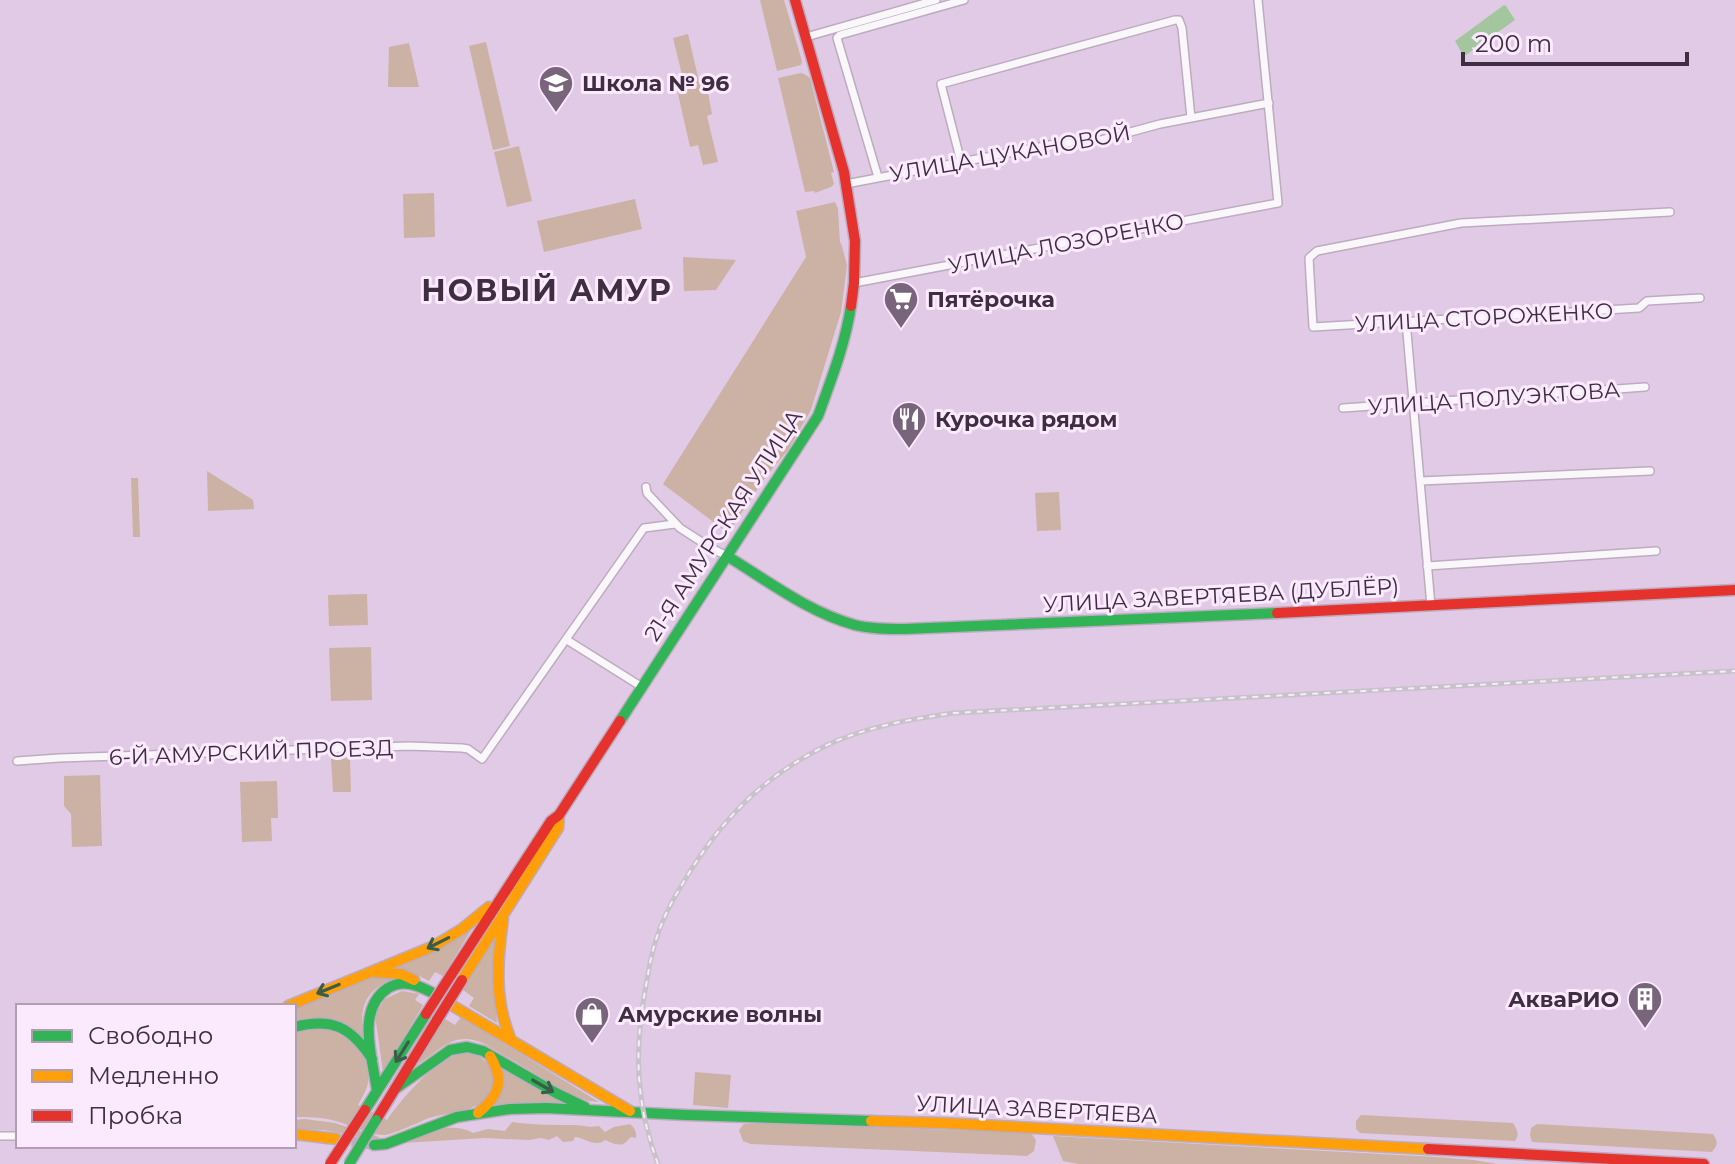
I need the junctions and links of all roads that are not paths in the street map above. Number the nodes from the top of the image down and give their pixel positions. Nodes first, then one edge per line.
1 (795, 0) edge
2 (936, 0) edge
3 (964, 0) edge
4 (1258, 0) edge
5 (806, 37) junction
6 (1269, 103) junction
7 (1191, 118) junction
8 (961, 162) junction
9 (878, 177) junction
10 (846, 184) junction
11 (1670, 212) dead end
12 (854, 283) junction
13 (1700, 298) dead end
14 (1406, 321) junction
15 (1645, 387) dead end
16 (1413, 403) junction
17 (1343, 408) dead end
18 (1650, 471) dead end
19 (1420, 481) junction
20 (646, 487) dead end
21 (675, 524) junction
22 (1656, 551) dead end
23 (727, 556) junction
24 (1427, 566) junction
25 (1735, 590) edge
26 (1431, 606) junction
27 (567, 640) junction
28 (642, 687) junction
29 (17, 761) dead end
30 (559, 815) junction
31 (496, 904) junction
32 (504, 913) junction
33 (369, 972) junction
34 (293, 1004) edge
35 (453, 1006) dead end
36 (296, 1027) edge
37 (512, 1042) junction
38 (489, 1054) junction
39 (374, 1063) junction
40 (395, 1089) junction
41 (377, 1091) junction
42 (605, 1097) junction
43 (600, 1111) junction
44 (478, 1113) junction
45 (633, 1113) junction
46 (296, 1134) edge
47 (336, 1139) tunnel mouth
48 (374, 1145) tunnel mouth
49 (330, 1164) edge
50 (349, 1164) edge
51 (1704, 1164) edge

1 - 5 main road, 21-Я АМУРСКАЯ УЛИЦА
2 - 5 street
3 - 9 street
4 - 6 street
5 - 10 main road, 21-Я АМУРСКАЯ УЛИЦА
6 - 7 street, УЛИЦА ЦУКАНОВОЙ
6 - 12 street, УЛИЦА ЛОЗОРЕНКО
7 - 8 street, УЛИЦА ЦУКАНОВОЙ
7 - 8 street
8 - 9 street, УЛИЦА ЦУКАНОВОЙ
9 - 10 street, УЛИЦА ЦУКАНОВОЙ
10 - 12 main road, 21-Я АМУРСКАЯ УЛИЦА
11 - 14 street, УЛИЦА СТОРОЖЕНКО
12 - 23 main road, 21-Я АМУРСКАЯ УЛИЦА
13 - 14 street, УЛИЦА СТОРОЖЕНКО
14 - 16 street
15 - 16 street, УЛИЦА ПОЛУЭКТОВА
16 - 17 street, УЛИЦА ПОЛУЭКТОВА
16 - 19 street
18 - 19 street
19 - 24 street
20 - 21 street
21 - 23 street
21 - 27 street
22 - 24 street
23 - 26 main road, УЛИЦА ЗАВЕРТЯЕВА (ДУБЛЁР)
23 - 28 main road, 21-Я АМУРСКАЯ УЛИЦА
24 - 26 street
25 - 26 main road, УЛИЦА ЗАВЕРТЯЕВА (ДУБЛЁР)
27 - 28 street
27 - 29 street, 6-Й АМУРСКИЙ ПРОЕЗД
28 - 30 main road, 21-Я АМУРСКАЯ УЛИЦА
30 - 31 main road, 21-Я АМУРСКАЯ УЛИЦА
30 - 32 main road, 21-Я АМУРСКАЯ УЛИЦА
31 -> 33 main road
31 -> 41 main road, 21-Я АМУРСКАЯ УЛИЦА, bridge
32 - 37 main road
32 - 40 main road, 21-Я АМУРСКАЯ УЛИЦА, bridge
33 -> 34 main road
33 - 39 main road
35 - 37 main road
36 - 39 main road
37 - 42 main road
38 - 40 main road
38 -> 43 main road
38 - 44 main road
39 - 41 main road
40 - 50 main road, 21-Я АМУРСКАЯ УЛИЦА, bridge
41 - 49 main road, 21-Я АМУРСКАЯ УЛИЦА, bridge
42 - 43 main road
42 - 45 main road
43 - 44 main road, УЛИЦА ЗАВЕРТЯЕВА
43 - 45 main road, УЛИЦА ЗАВЕРТЯЕВА
44 - 48 main road, УЛИЦА ЗАВЕРТЯЕВА
45 - 51 main road, УЛИЦА ЗАВЕРТЯЕВА
46 - 47 main road

